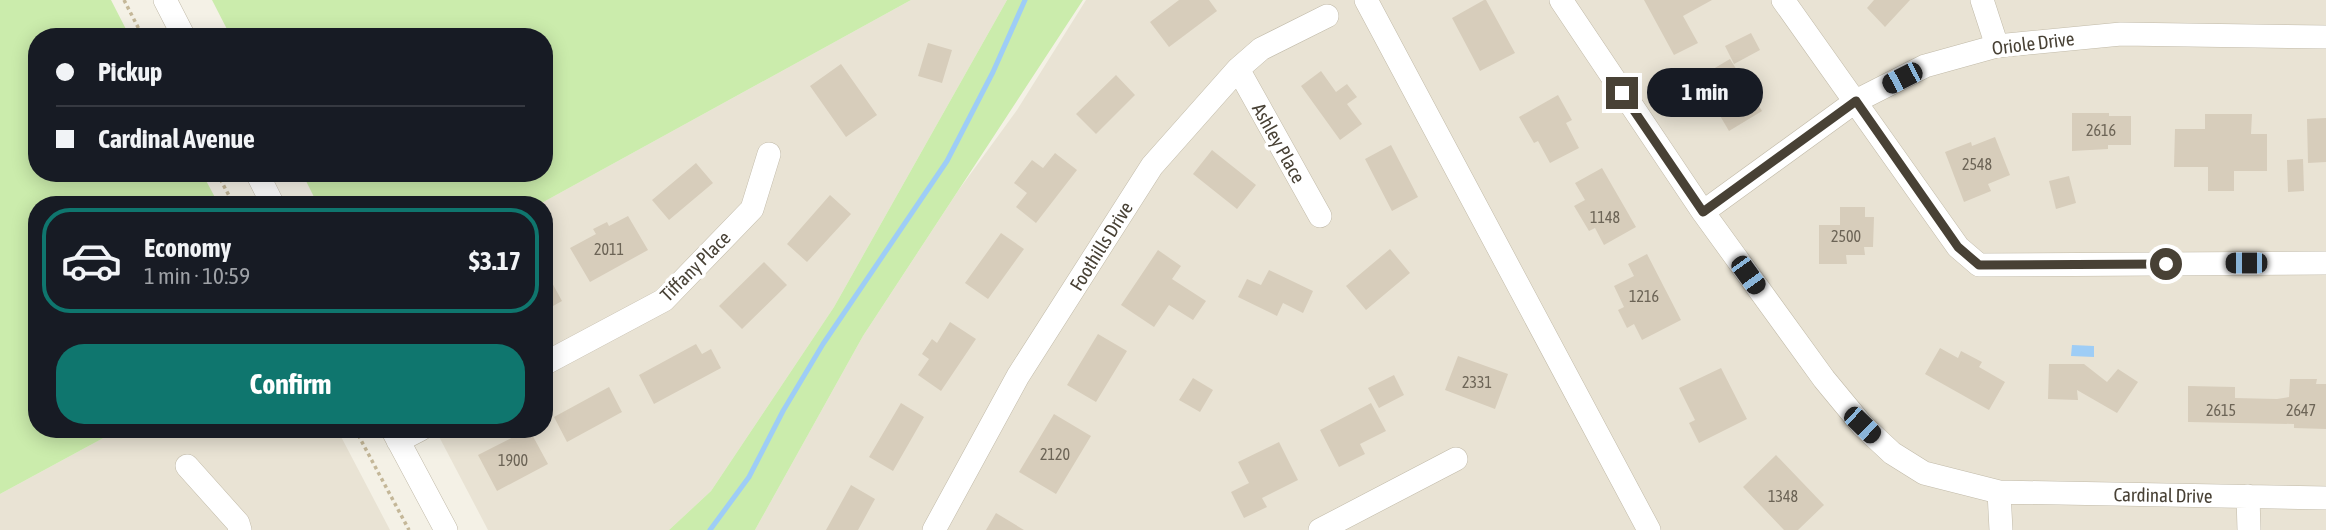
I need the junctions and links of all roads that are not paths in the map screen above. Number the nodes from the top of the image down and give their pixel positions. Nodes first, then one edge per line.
1 (165, 0) edge
2 (1366, 0) edge
3 (1560, 0) edge
4 (1783, 0) edge
5 (1982, 0) edge
6 (1327, 16) dead end
7 (179, 28) edge
8 (2326, 37) edge
9 (1997, 46) junction
10 (1238, 69) junction
11 (1856, 101) junction
12 (769, 154) dead end
13 (1703, 212) junction
14 (1320, 216) dead end
15 (2326, 263) edge
16 (553, 359) edge
17 (397, 438) edge
18 (1456, 459) dead end
19 (187, 466) dead end
20 (1999, 492) junction
21 (2248, 496) junction
22 (2326, 498) edge
23 (240, 530) edge
24 (446, 530) edge
25 (934, 530) edge
26 (1320, 530) edge
27 (1649, 530) edge
28 (2001, 530) edge
29 (2249, 530) edge

1 - 7 street
2 - 27 street
3 - 13 street, Cardinal Drive
4 - 11 street
5 - 9 street
6 - 10 street, Foothills Drive
8 - 9 street, Oriole Drive
9 - 11 street, Oriole Drive
10 - 14 street, Ashley Place
10 - 25 street, Foothills Drive
11 - 13 street, Oriole Drive
11 - 15 street
12 - 16 street, Tiffany Place
13 - 20 street, Cardinal Drive
17 - 24 street
18 - 26 street
19 - 23 street
20 - 21 street, Cardinal Drive
20 - 28 street
21 - 22 street, Cardinal Drive
21 - 29 street

